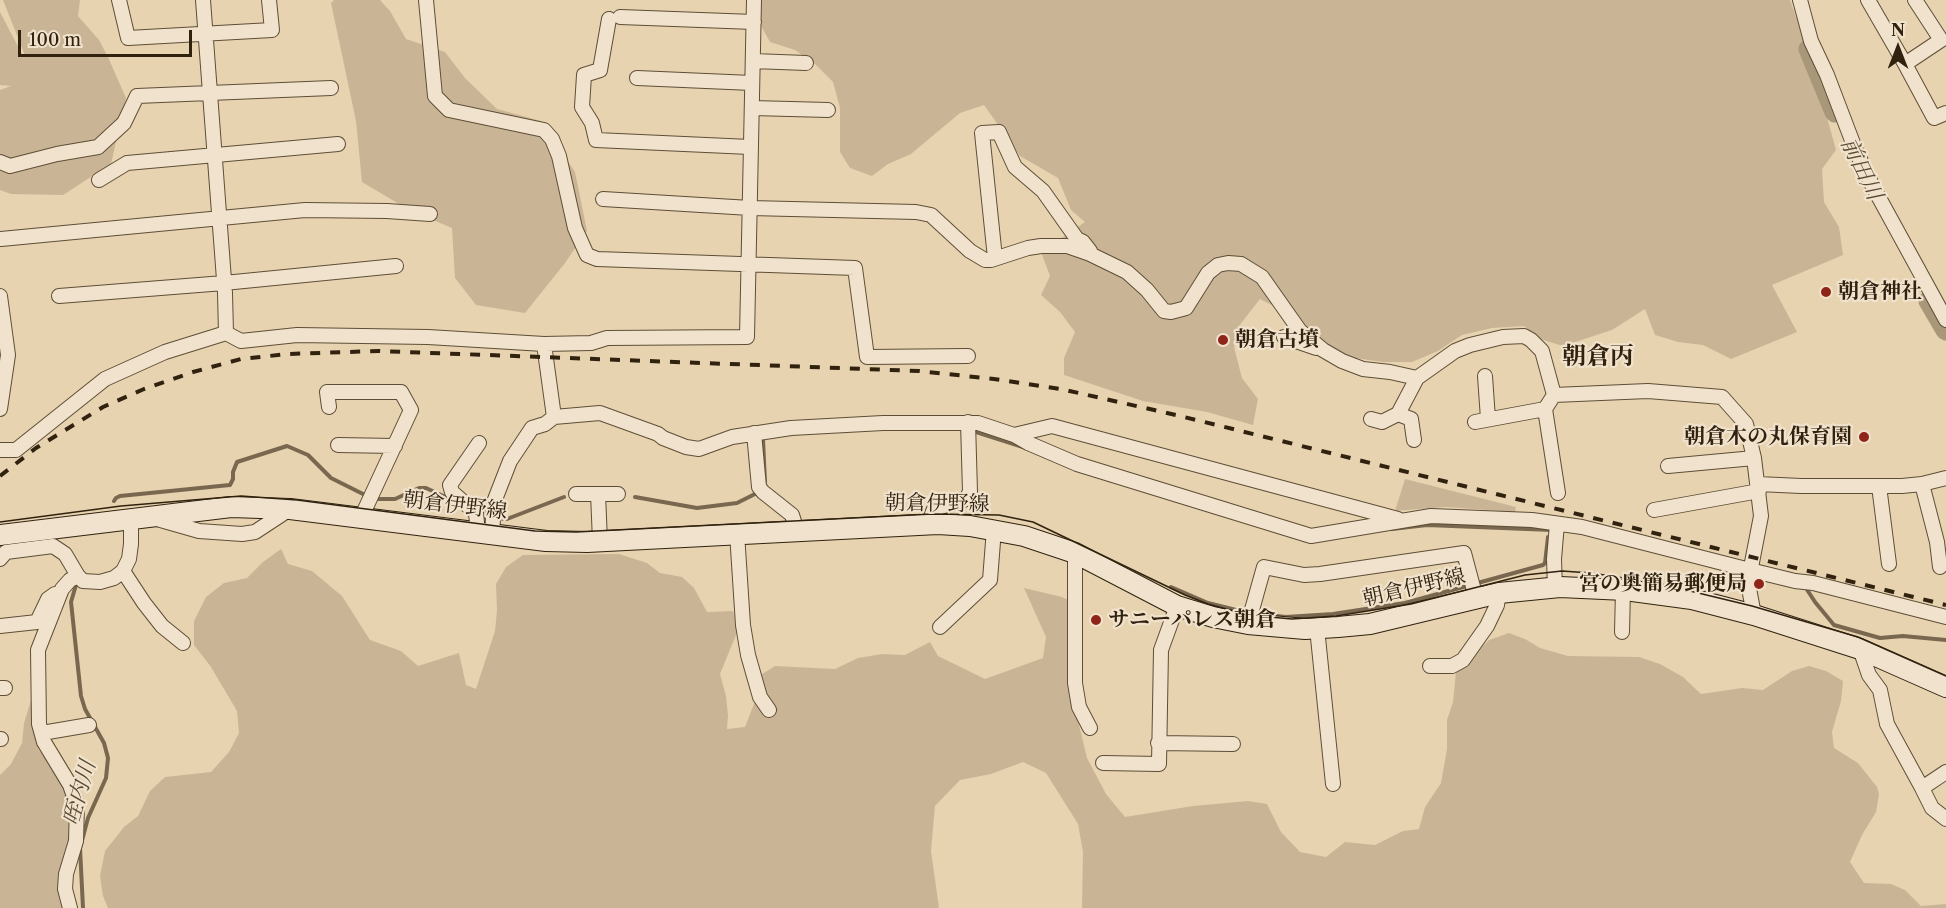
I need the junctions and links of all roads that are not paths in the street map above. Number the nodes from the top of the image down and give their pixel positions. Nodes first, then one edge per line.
1 (119, 0) edge
2 (203, 0) edge
3 (269, 0) edge
4 (426, 0) edge
5 (754, 0) edge
6 (1800, 0) edge
7 (1869, 0) edge
8 (1916, 0) edge
9 (754, 22) junction
10 (205, 33) junction
11 (1943, 39) edge
12 (753, 61) junction
13 (806, 63) dead end
14 (1905, 64) junction
15 (637, 78) dead end
16 (752, 84) junction
17 (331, 88) dead end
18 (210, 92) junction
19 (752, 108) junction
20 (828, 110) dead end
21 (1946, 113) edge
22 (338, 144) dead end
23 (750, 147) junction
24 (215, 156) junction
25 (0, 162) edge
26 (99, 180) dead end
27 (603, 199) dead end
28 (750, 208) junction
29 (430, 214) dead end
30 (218, 219) junction
31 (1, 239) edge
32 (1090, 254) junction
33 (995, 258) junction
34 (396, 266) dead end
35 (749, 266) junction
36 (224, 284) junction
37 (1946, 290) edge
38 (0, 296) edge
39 (59, 296) dead end
40 (1932, 296) junction
41 (1946, 320) edge
42 (226, 333) junction
43 (1284, 337) dead end
44 (544, 344) junction
45 (1323, 350) junction
46 (968, 356) dead end
47 (1485, 375) dead end
48 (1417, 378) junction
49 (1554, 395) junction
50 (329, 407) dead end
51 (0, 409) edge
52 (1545, 409) junction
53 (1398, 414) junction
54 (554, 417) junction
55 (1371, 419) dead end
56 (968, 422) junction
57 (754, 433) junction
58 (1014, 435) junction
59 (1414, 440) dead end
60 (479, 443) dead end
61 (338, 445) dead end
62 (395, 446) junction
63 (0, 450) edge
64 (1754, 458) junction
65 (1668, 466) dead end
66 (1946, 479) edge
67 (1922, 484) junction
68 (1879, 486) junction
69 (1758, 487) junction
70 (1558, 493) dead end
71 (576, 494) dead end
72 (598, 494) junction
73 (618, 494) dead end
74 (366, 505) junction
75 (290, 509) junction
76 (1654, 510) dead end
77 (139, 518) junction
78 (1402, 519) junction
79 (485, 522) junction
80 (933, 524) junction
81 (1557, 524) junction
82 (994, 529) junction
83 (797, 531) junction
84 (737, 533) junction
85 (0, 536) edge
86 (600, 541) junction
87 (1075, 553) junction
88 (0, 559) edge
89 (1889, 564) dead end
90 (1751, 566) junction
91 (1940, 567) dead end
92 (123, 571) junction
93 (78, 576) junction
94 (1555, 588) junction
95 (62, 589) junction
96 (1623, 590) junction
97 (1499, 592) junction
98 (1476, 598) junction
99 (1177, 606) junction
100 (1754, 615) junction
101 (1946, 617) edge
102 (1248, 624) junction
103 (0, 626) edge
104 (940, 627) dead end
105 (1317, 628) junction
106 (1622, 632) dead end
107 (183, 643) dead end
108 (1860, 649) junction
109 (1430, 666) dead end
110 (1946, 687) edge
111 (769, 710) dead end
112 (89, 725) dead end
113 (1090, 728) dead end
114 (42, 733) junction
115 (1158, 743) junction
116 (1233, 744) dead end
117 (1103, 763) dead end
118 (1946, 772) edge
119 (1333, 784) dead end
120 (1922, 788) junction
121 (1946, 819) edge
122 (70, 908) edge

1 - 10 street
2 - 10 street
3 - 10 street
4 - 35 street
5 - 9 street
6 - 40 street
7 - 14 street
8 - 11 street
9 - 12 street
9 - 23 street
10 - 18 street
11 - 14 street
12 - 13 street
12 - 16 street
14 - 21 street
15 - 16 street
16 - 19 street
17 - 18 street
18 - 24 street
18 - 25 street
19 - 20 street
19 - 23 street
22 - 24 street
23 - 28 street
24 - 26 street
24 - 30 street
27 - 28 street
28 - 33 street
28 - 35 street
29 - 30 street
30 - 31 street
30 - 36 street
32 - 33 street
32 - 33 street
32 - 45 street
34 - 36 street
35 - 44 street
35 - 46 street
36 - 39 street
36 - 42 street
37 - 40 street
38 - 51 street
40 - 41 street
42 - 44 street
42 - 63 street
43 - 45 street
44 - 54 street
45 - 48 street
47 - 52 street
48 - 49 street
48 - 53 street
49 - 52 street
49 - 64 street
50 - 62 street
52 - 70 street
53 - 55 street
53 - 59 street
54 - 57 street
54 - 79 street
56 - 57 street
56 - 58 street
56 - 80 street
57 - 83 street
58 - 78 street
58 - 78 street
60 - 79 street
61 - 62 street
62 - 74 street
64 - 65 street
64 - 69 street
66 - 67 street
67 - 68 street
67 - 91 street
68 - 69 street
68 - 89 street
69 - 76 street
69 - 90 street
71 - 72 street
72 - 73 street
72 - 86 street
74 - 75 main road, 朝倉伊野線
74 - 79 main road, 朝倉伊野線
75 - 77 main road, 朝倉伊野線
75 - 77 street
77 - 85 main road, 朝倉伊野線
77 - 92 street
78 - 81 street
79 - 86 main road, 朝倉伊野線
80 - 82 main road, 朝倉伊野線
80 - 83 main road, 朝倉伊野線
81 - 90 street
81 - 94 street
82 - 87 main road, 朝倉伊野線
82 - 104 street
83 - 84 main road, 朝倉伊野線
84 - 86 main road, 朝倉伊野線
84 - 111 street
87 - 99 main road, 朝倉伊野線
87 - 113 street
88 - 93 street
90 - 100 street
90 - 101 street
92 - 93 street
92 - 107 street
93 - 95 street
94 - 96 main road, 朝倉伊野線
94 - 97 main road, 朝倉伊野線
95 - 103 street
95 - 114 street
96 - 100 main road, 朝倉伊野線
96 - 106 street
97 - 98 main road, 朝倉伊野線
97 - 109 street
98 - 102 street
98 - 105 main road, 朝倉伊野線
99 - 102 main road, 朝倉伊野線
99 - 115 street
100 - 108 main road, 朝倉伊野線
102 - 105 main road, 朝倉伊野線
105 - 119 street
108 - 110 main road, 朝倉伊野線
108 - 120 street
112 - 114 street
114 - 122 street
115 - 116 street
115 - 117 street
118 - 120 street
120 - 121 street

